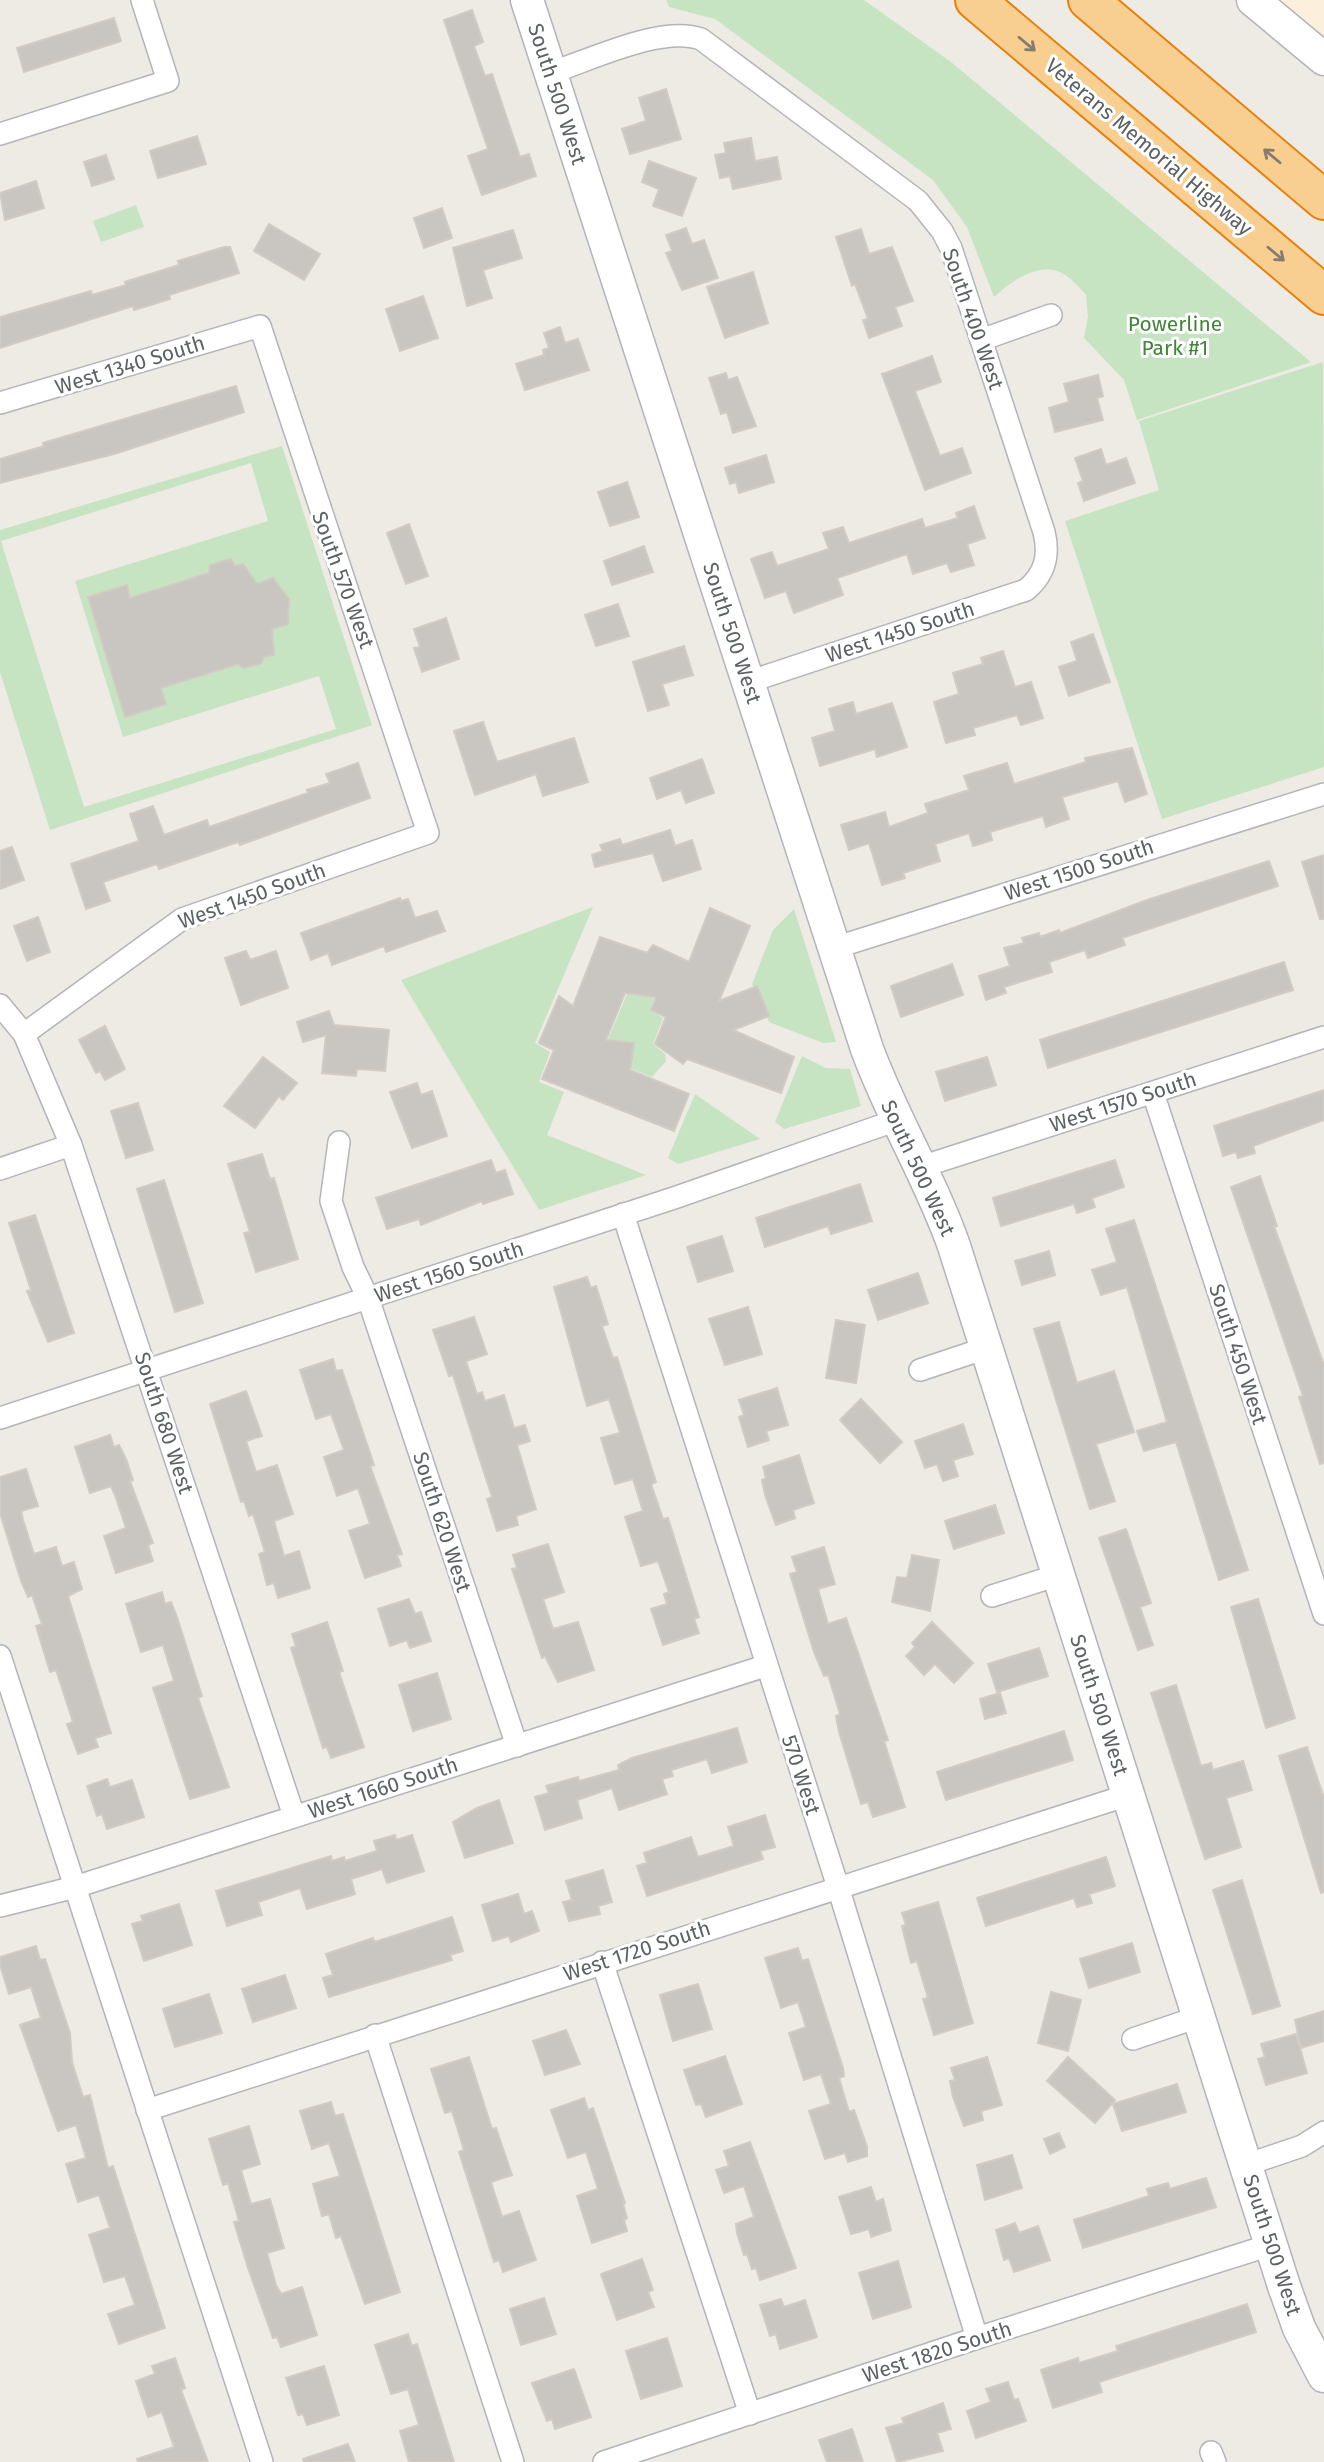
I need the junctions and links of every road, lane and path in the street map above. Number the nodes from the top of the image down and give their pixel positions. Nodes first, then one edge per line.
1 (142, 0) edge
2 (527, 0) edge
3 (975, 0) edge
4 (1087, 0) edge
5 (1253, 0) edge
6 (1324, 59) edge
7 (550, 73) junction
8 (0, 134) edge
9 (1324, 200) edge
10 (1324, 295) edge
11 (1051, 315) dead end
12 (260, 326) joint
13 (981, 340) junction
14 (0, 404) edge
15 (1044, 570) joint
16 (748, 682) junction
17 (1324, 794) edge
18 (428, 833) joint
19 (834, 948) junction
20 (0, 1005) edge
21 (24, 1034) junction
22 (1324, 1037) edge
23 (1153, 1093) junction
24 (897, 1120) junction
25 (339, 1142) dead end
26 (71, 1145) junction
27 (921, 1167) junction
28 (0, 1169) edge
29 (623, 1214) junction
30 (368, 1298) junction
31 (986, 1348) junction
32 (920, 1370) dead end
33 (147, 1371) junction
34 (0, 1418) edge
35 (1058, 1575) junction
36 (992, 1596) dead end
37 (1324, 1614) edge
38 (0, 1656) edge
39 (765, 1666) junction
40 (517, 1746) junction
41 (1128, 1795) junction
42 (294, 1816) junction
43 (75, 1886) junction
44 (838, 1887) junction
45 (0, 1906) edge
46 (602, 1962) junction
47 (1198, 2017) junction
48 (375, 2035) junction
49 (1133, 2039) dead end
50 (147, 2110) junction
51 (1324, 2132) edge
52 (1246, 2165) junction
53 (1270, 2245) junction
54 (976, 2337) junction
55 (1324, 2376) edge
56 (750, 2414) junction
57 (262, 2462) edge
58 (513, 2462) edge
59 (604, 2462) edge

1 - 8 street
2 - 7 main road, South 500 West
3 -> 10 highway, Veterans Memorial Highway
9 -> 4 highway
5 - 6 main road
7 - 13 street, South 400 West
7 - 16 main road, South 500 West
11 - 13 street
12 - 14 street, West 1340 South
12 - 18 street, South 570 West
13 - 15 street, South 400 West
15 - 16 street, West 1450 South
16 - 19 main road, South 500 West
17 - 19 street, West 1500 South
18 - 21 street, West 1450 South
19 - 24 main road, South 500 West
20 - 21 street, South 680 West
21 - 26 street, South 680 West
22 - 23 street, West 1570 South
23 - 27 street, West 1570 South
23 - 37 street, South 450 West
24 - 27 main road, South 500 West
24 - 29 street, West 1560 South
25 - 30 street, South 620 West
26 - 28 street
26 - 33 street, South 680 West
27 - 31 main road, South 500 West
29 - 30 street, West 1560 South
29 - 39 street, 570 West
30 - 33 street, West 1560 South
30 - 40 street, South 620 West
31 - 32 street
31 - 35 main road, South 500 West
33 - 34 street, West 1560 South
33 - 42 street, South 680 West
35 - 36 street
35 - 41 main road, South 500 West
38 - 43 street
39 - 40 street, West 1660 South
39 - 44 street, 570 West
40 - 42 street, West 1660 South
41 - 44 street, West 1720 South
41 - 47 main road, South 500 West
42 - 43 street, West 1660 South
43 - 45 street, West 1660 South
43 - 50 street
44 - 46 street, West 1720 South
44 - 54 street, 570 West
46 - 48 street, West 1720 South
46 - 56 street
47 - 49 street
47 - 52 main road, South 500 West
48 - 50 street, West 1720 South
48 - 58 street
50 - 57 street
51 - 52 street
52 - 53 main road, South 500 West
53 - 54 street, West 1820 South
53 - 55 main road, South 500 West
54 - 56 street, West 1820 South
56 - 59 street, West 1820 South

